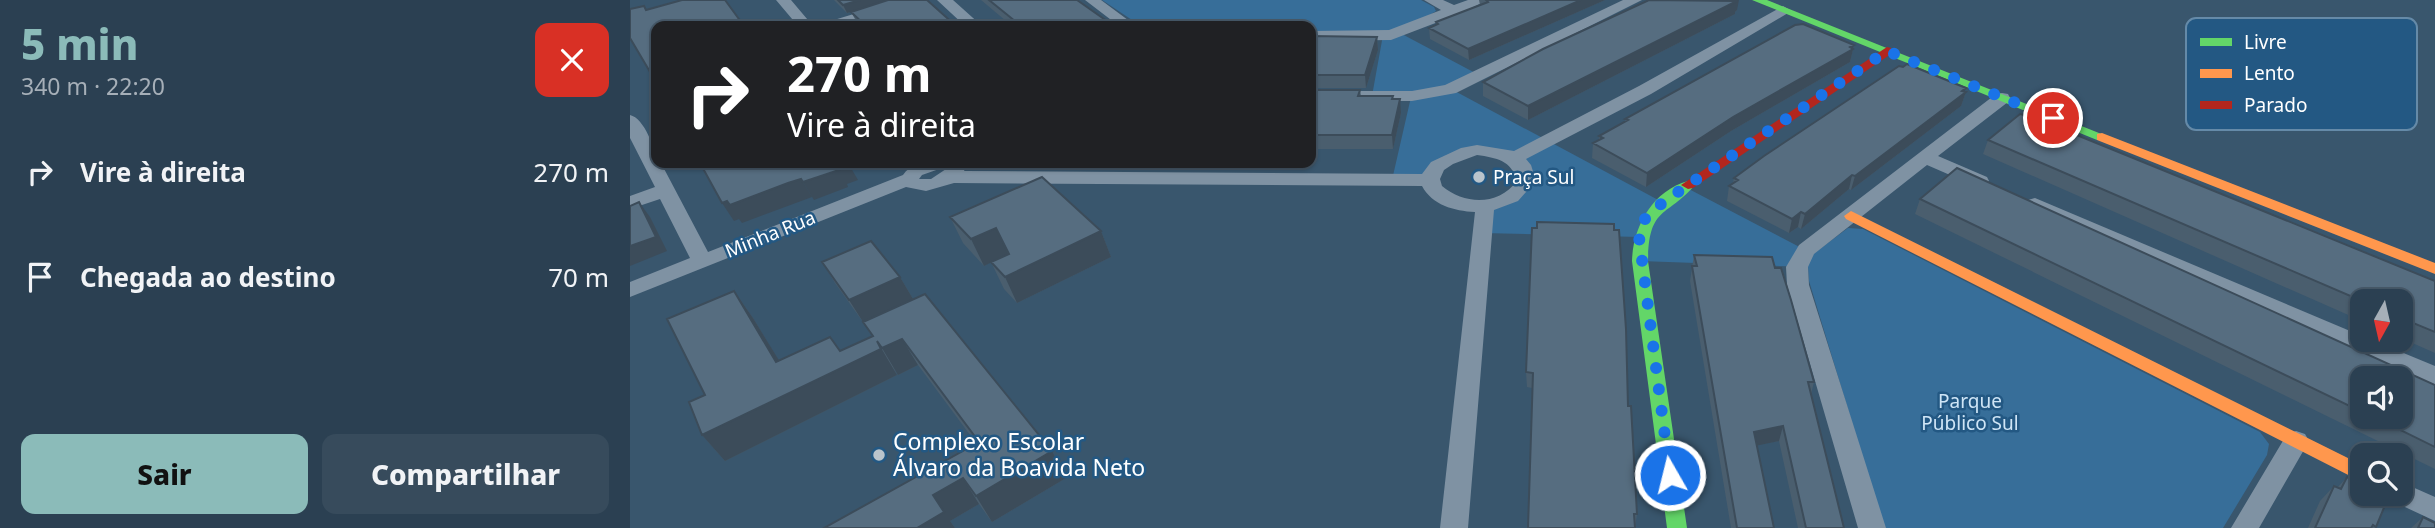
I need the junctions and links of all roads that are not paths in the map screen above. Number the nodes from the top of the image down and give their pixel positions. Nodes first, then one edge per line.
1 (783, 0) edge
2 (915, 0) edge
3 (944, 0) edge
4 (1092, 0) edge
5 (1431, 0) edge
6 (1481, 0) edge
7 (1635, 0) edge
8 (1757, 0) edge
9 (1783, 10) junction
10 (1454, 11) junction
11 (802, 21) edge
12 (846, 21) edge
13 (968, 21) edge
14 (1121, 21) edge
15 (1316, 36) edge
16 (1887, 51) junction
17 (1316, 96) edge
18 (2002, 98) junction
19 (630, 120) edge
20 (1515, 158) junction
21 (1926, 158) junction
22 (651, 161) edge
23 (655, 168) edge
24 (928, 168) edge
25 (936, 168) edge
26 (1008, 168) edge
27 (910, 179) junction
28 (1431, 180) junction
29 (666, 190) junction
30 (630, 203) edge
31 (1485, 206) junction
32 (1851, 216) junction
33 (702, 261) junction
34 (2435, 269) edge
35 (630, 290) edge
36 (2435, 376) edge
37 (2296, 441) junction
38 (2350, 468) edge
39 (2413, 499) edge
40 (2435, 510) edge
41 (1454, 528) edge
42 (1677, 528) edge
43 (1872, 528) edge
44 (2245, 528) edge

1 - 11 street
2 - 12 street
3 - 13 street
4 - 14 street
5 - 10 street
6 - 10 street
7 - 17 street
8 - 9 street
9 - 16 street
9 - 20 street
10 - 15 street
16 - 18 street
16 - 42 street
18 - 21 street
18 - 34 street
19 - 22 street
20 - 28 street
20 - 31 street
21 - 32 street
21 - 36 street
23 - 29 street
24 - 27 street
25 - 27 street
26 - 28 street
27 - 33 street, Minha Rua
28 - 31 street
29 - 30 street
29 - 33 street
31 - 41 street
32 - 37 street
32 - 43 street
33 - 35 street, Minha Rua
37 - 38 street
37 - 44 street
39 - 40 street

